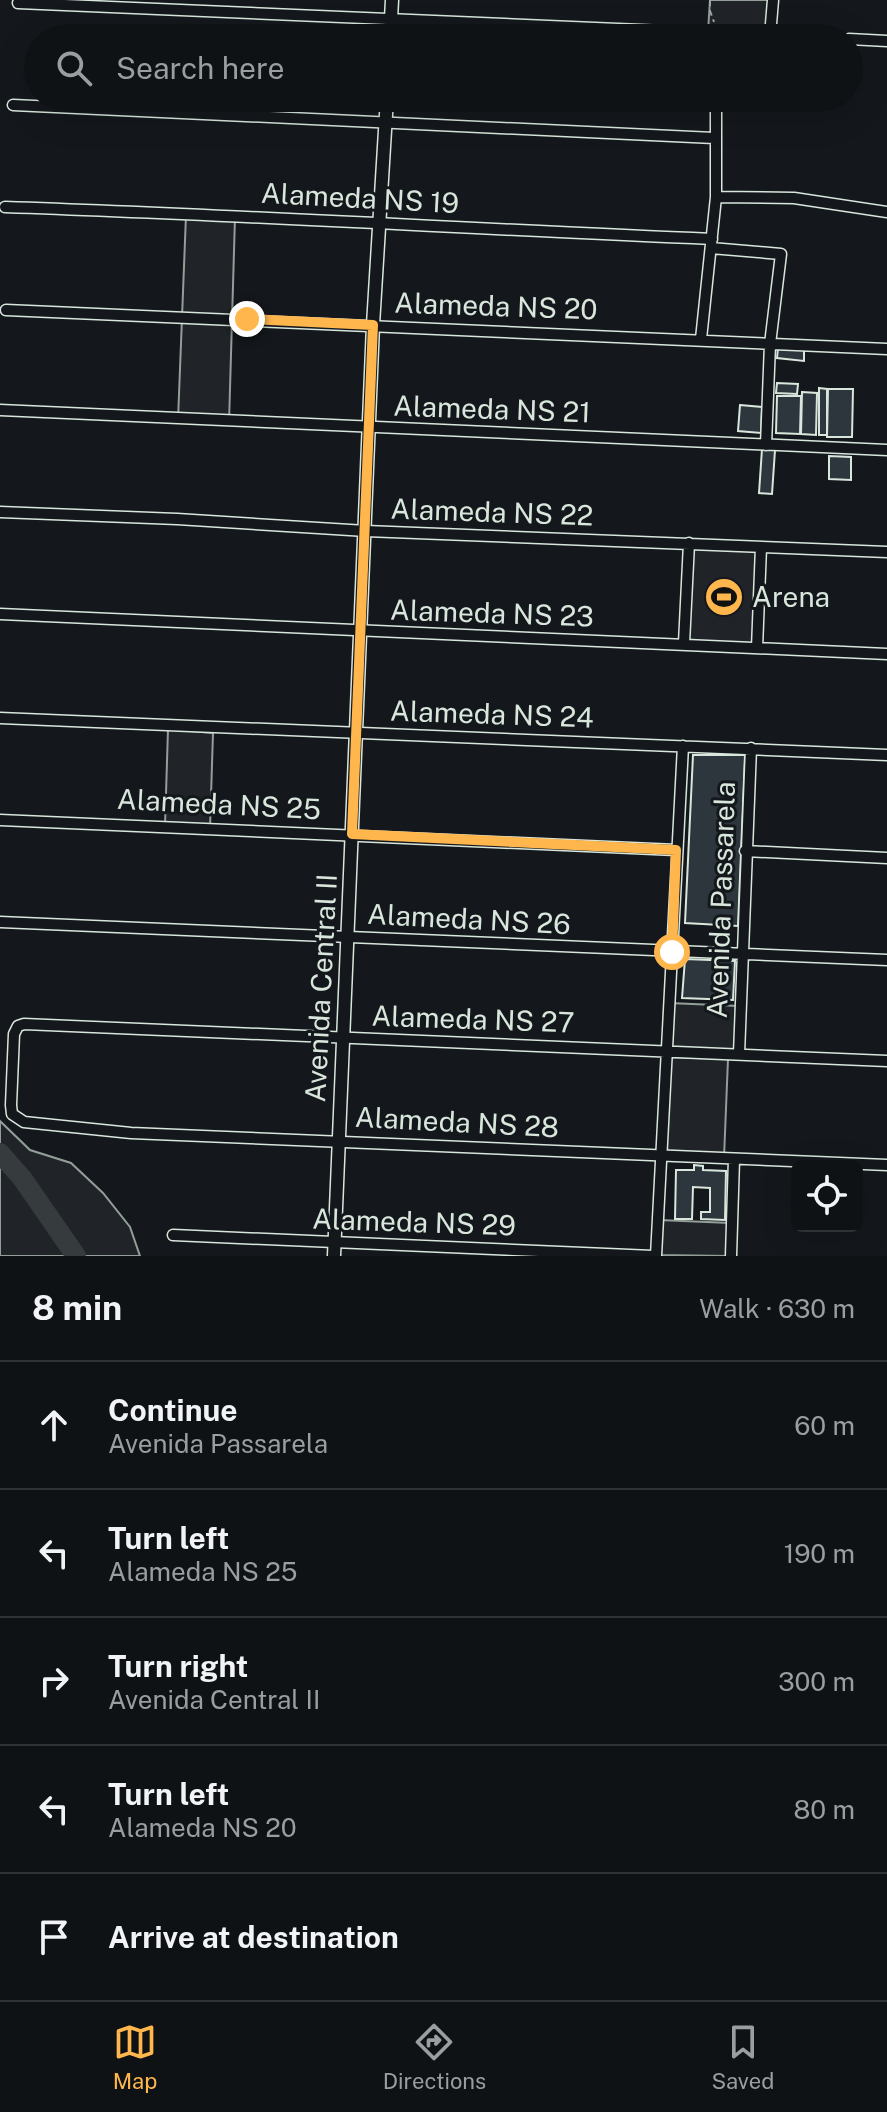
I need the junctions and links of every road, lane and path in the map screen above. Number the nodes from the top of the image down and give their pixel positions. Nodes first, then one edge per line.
1 (392, 0) edge
2 (710, 0) edge
3 (773, 0) edge
4 (18, 3) dead end
5 (391, 21) junction
6 (391, 24) edge
7 (457, 24) edge
8 (715, 24) edge
9 (771, 24) edge
10 (863, 40) edge
11 (887, 41) edge
12 (13, 105) dead end
13 (24, 106) edge
14 (158, 112) edge
15 (386, 112) edge
16 (715, 112) edge
17 (385, 123) junction
18 (714, 138) junction
19 (716, 197) junction
20 (5, 207) dead end
21 (887, 212) edge
22 (381, 225) junction
23 (712, 244) junction
24 (6, 310) dead end
25 (373, 325) junction
26 (701, 339) junction
27 (770, 344) junction
28 (887, 349) edge
29 (0, 410) edge
30 (369, 428) junction
31 (766, 445) junction
32 (887, 450) edge
33 (0, 512) edge
34 (366, 531) junction
35 (689, 543) junction
36 (761, 547) junction
37 (887, 552) edge
38 (0, 614) edge
39 (362, 632) junction
40 (684, 643) junction
41 (757, 648) junction
42 (887, 654) edge
43 (0, 718) edge
44 (356, 733) junction
45 (683, 746) junction
46 (751, 748) junction
47 (887, 755) edge
48 (0, 820) edge
49 (352, 834) junction
50 (676, 850) junction
51 (745, 851) junction
52 (887, 858) edge
53 (0, 922) edge
54 (347, 937) junction
55 (672, 952) junction
56 (742, 954) junction
57 (887, 960) edge
58 (14, 1034) joint
59 (343, 1038) junction
60 (667, 1051) junction
61 (739, 1054) junction
62 (887, 1061) edge
63 (339, 1141) junction
64 (662, 1156) junction
65 (734, 1159) junction
66 (887, 1165) edge
67 (173, 1235) dead end
68 (335, 1249) edge
69 (655, 1256) edge
70 (731, 1256) edge

1 - 5 street
2 - 8 path
3 - 9 street
4 - 5 street
5 - 6 street
5 - 7 street
10 - 11 street
12 - 13 street
14 - 17 street
15 - 17 street, Avenida Central II
16 - 18 street
17 - 18 street
17 - 22 street, Avenida Central II
18 - 19 street
19 - 21 street
19 - 23 street
20 - 22 street, Alameda NS 19
22 - 23 street, Alameda NS 19
22 - 25 street, Avenida Central II
23 - 26 street
23 - 27 street, Alameda NS 19
24 - 25 street, Alameda NS 20
25 - 26 street, Alameda NS 20
25 - 30 street, Avenida Central II
26 - 27 street, Alameda NS 20
27 - 28 street, Alameda NS 20
27 - 31 street
29 - 30 street, Alameda NS 21
30 - 31 street, Alameda NS 21
30 - 34 street, Avenida Central II
31 - 32 street, Alameda NS 21
33 - 34 street, Alameda NS 22
34 - 35 street, Alameda NS 22
34 - 39 street, Avenida Central II
35 - 36 street, Alameda NS 22
35 - 40 street
36 - 37 street, Alameda NS 22
36 - 41 street
38 - 39 street, Alameda NS 23
39 - 40 street, Alameda NS 23
39 - 44 street, Avenida Central II
40 - 41 street, Alameda NS 23
41 - 42 street, Alameda NS 23
43 - 44 street, Alameda NS 24
44 - 45 street, Alameda NS 24
44 - 49 street, Avenida Central II
45 - 46 street, Alameda NS 24
45 - 50 street, Avenida Passarela
46 - 47 street, Alameda NS 24
46 - 51 street, Avenida Passarela
48 - 49 street, Alameda NS 25
49 - 50 street, Alameda NS 25
49 - 54 street, Avenida Central II
50 - 55 street, Avenida Passarela
51 - 52 street
51 - 56 street, Avenida Passarela
53 - 54 street, Alameda NS 26
54 - 55 street, Alameda NS 26
54 - 59 street, Avenida Central II
55 - 56 street, Alameda NS 26
55 - 60 street, Avenida Passarela
56 - 57 street, Alameda NS 26
56 - 61 street, Avenida Passarela
58 - 59 street, Alameda NS 27
58 - 63 street, Alameda NS 28
59 - 60 street, Alameda NS 27
59 - 63 street, Avenida Central II
60 - 61 street, Alameda NS 27
60 - 64 street, Avenida Passarela
61 - 62 street, Alameda NS 27
63 - 64 street, Alameda NS 28
63 - 68 street, Avenida Central II
64 - 65 street, Alameda NS 28
64 - 69 street, Avenida Passarela
65 - 66 street, Alameda NS 28
65 - 70 street
67 - 68 street, Alameda NS 29
68 - 69 street, Alameda NS 29

